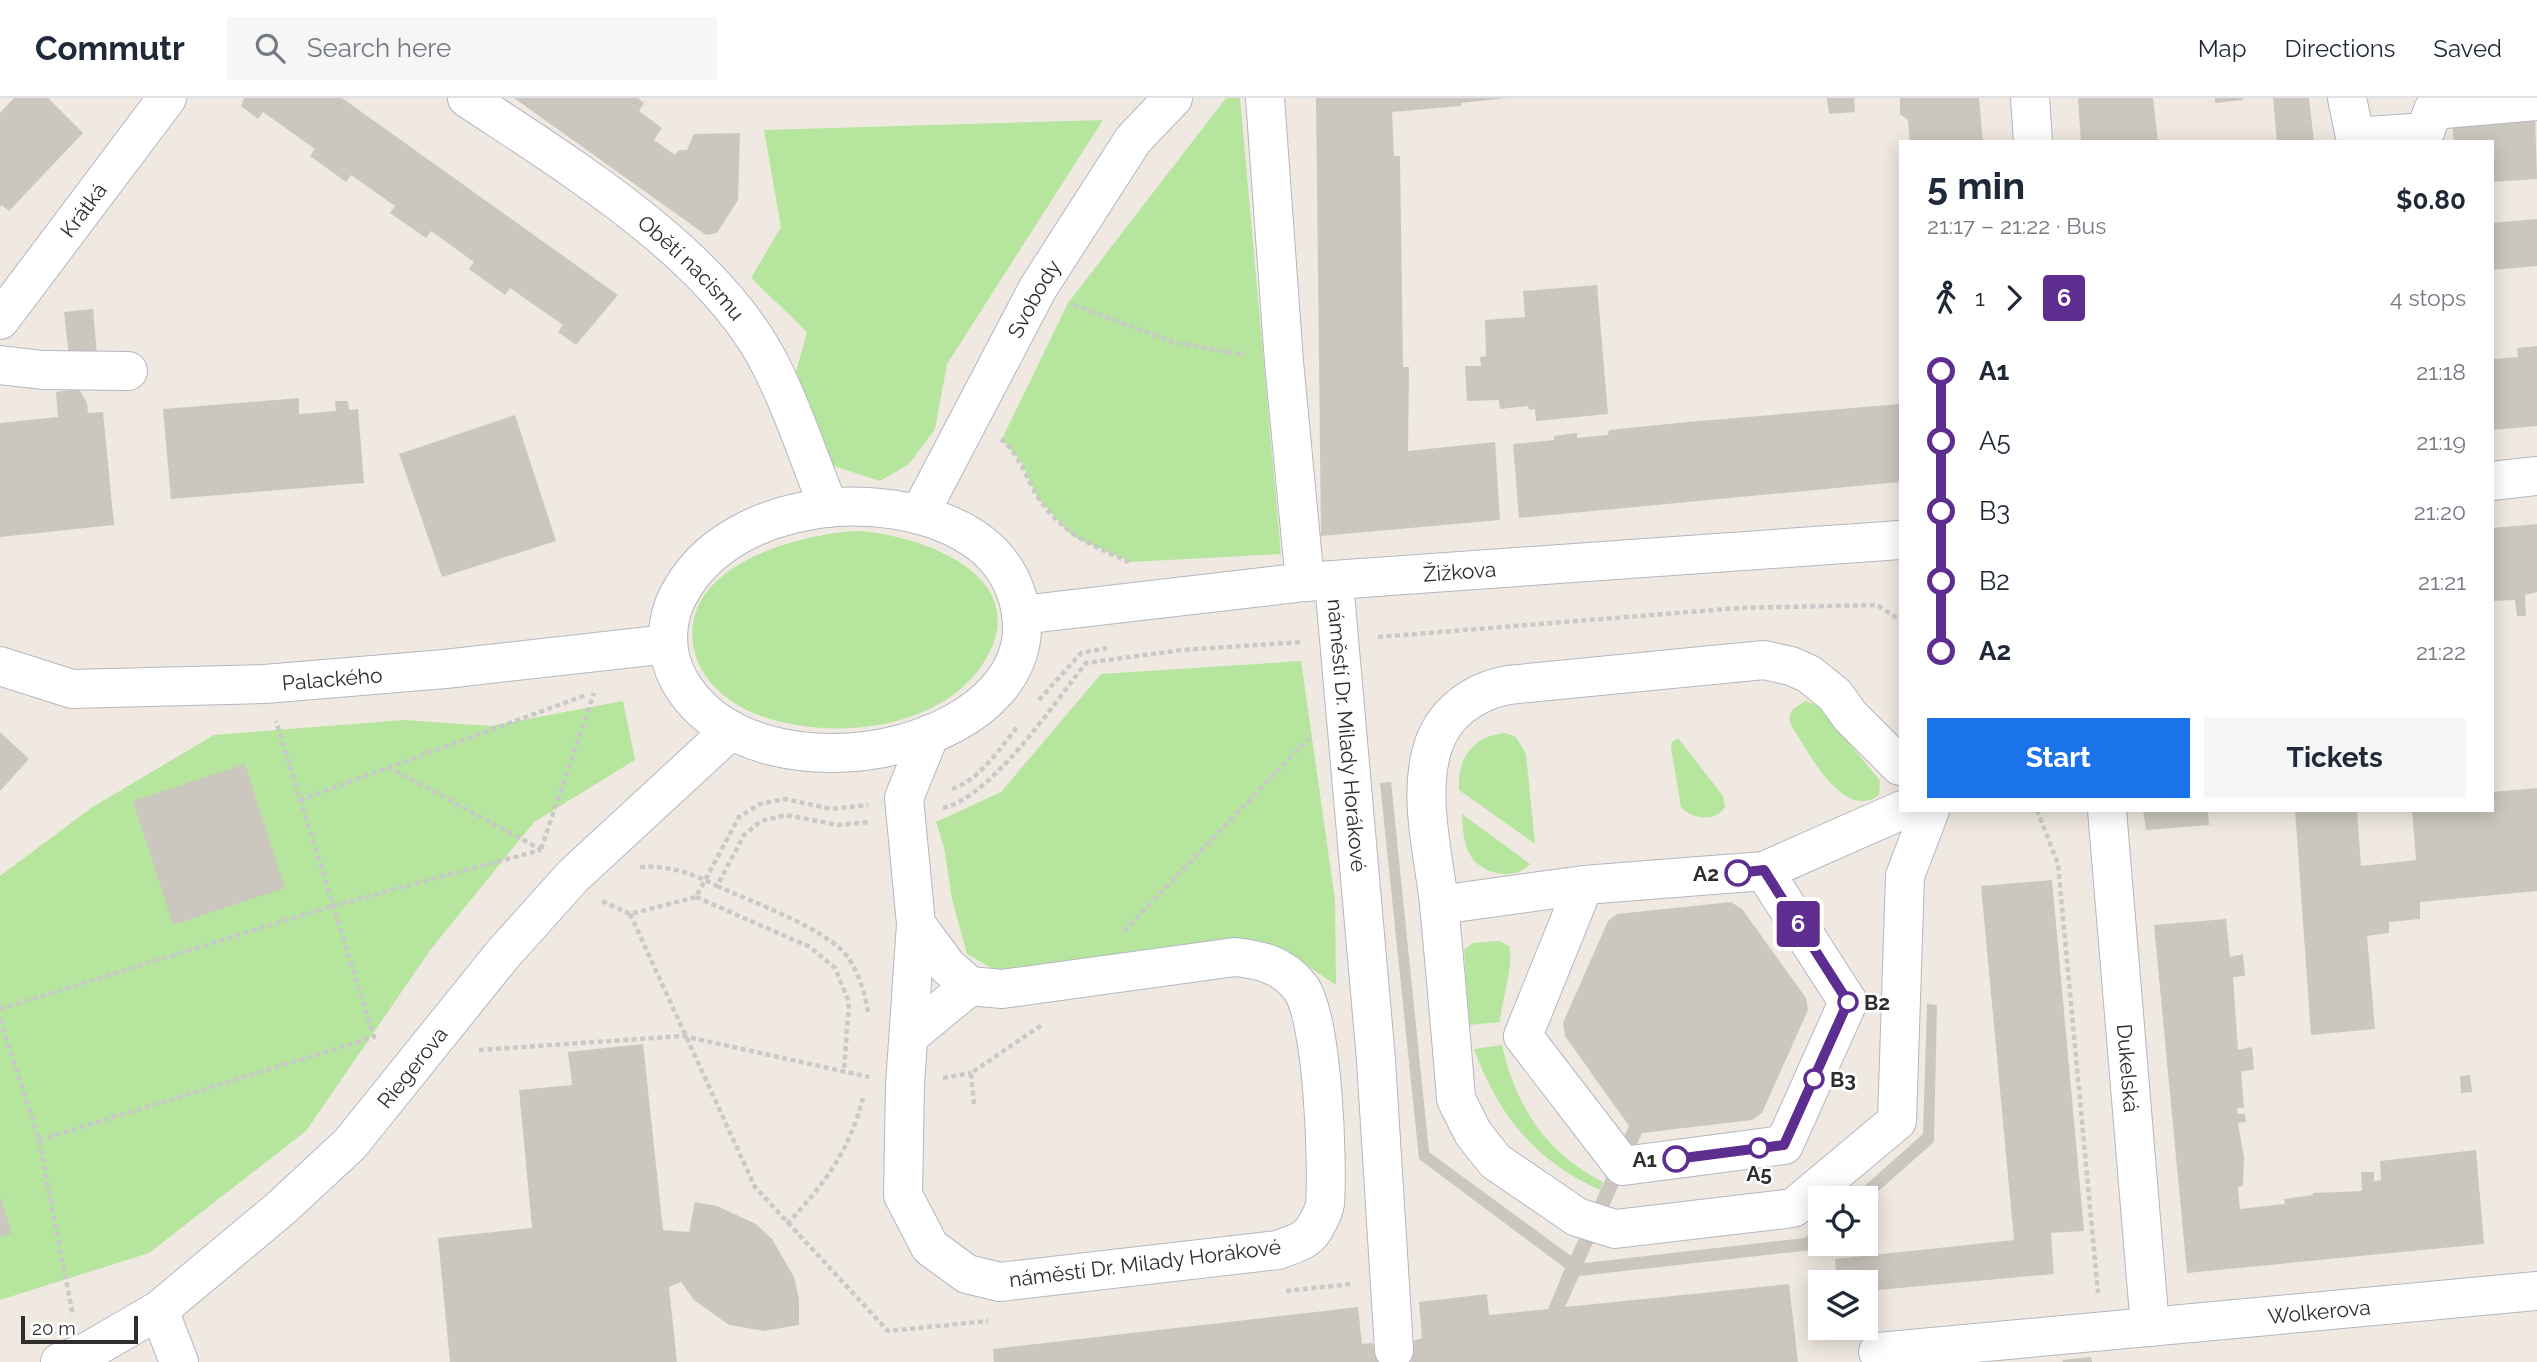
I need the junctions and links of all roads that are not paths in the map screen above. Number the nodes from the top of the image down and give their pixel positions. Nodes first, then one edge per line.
1 (467, 98) edge
2 (1173, 98) edge
3 (1265, 98) edge
4 (2030, 98) edge
5 (2347, 98) edge
6 (160, 100) edge
7 (2537, 101) edge
8 (2033, 140) edge
9 (0, 320) edge
10 (0, 365) edge
11 (128, 370) dead end
12 (2537, 477) edge
13 (2494, 481) edge
14 (829, 508) junction
15 (919, 515) junction
16 (1899, 540) edge
17 (1320, 582) junction
18 (1021, 615) junction
19 (668, 645) junction
20 (0, 666) edge
21 (731, 730) junction
22 (930, 734) junction
23 (855, 753) junction
24 (1899, 765) edge
25 (904, 798) junction
26 (1899, 811) edge
27 (1929, 812) edge
28 (2107, 812) edge
29 (1764, 870) junction
30 (1584, 885) junction
31 (1439, 905) junction
32 (916, 924) junction
33 (970, 986) junction
34 (909, 1036) junction
35 (2537, 1292) edge
36 (159, 1310) junction
37 (2150, 1327) junction
38 (1394, 1350) dead end
39 (1878, 1352) dead end
40 (70, 1358) edge
41 (179, 1362) edge

1 - 14 street, Obětí nacismu
2 - 15 street, Svobody
3 - 17 street
4 - 8 street
5 - 7 street
6 - 9 street, Krátká
10 - 11 street
12 - 13 street
14 - 15 street
14 - 19 street
15 - 18 street
16 - 17 street, Žižkova
17 - 18 street, Žižkova
17 - 38 street, náměstí Dr. Milady Horákové
18 - 22 street
19 - 20 street, Palackého
19 - 21 street
21 - 23 street
21 - 36 street, Riegerova
22 - 23 street
22 - 25 street, náměstí Dr. Milady Horákové
23 - 25 street
24 - 31 street
25 - 32 street, náměstí Dr. Milady Horákové
26 - 29 street
27 - 31 street
28 - 37 street, Dukelská
29 - 30 street
29 - 30 street
30 - 31 street
32 - 33 street
32 - 34 street, náměstí Dr. Milady Horákové
33 - 34 street
33 - 34 street, náměstí Dr. Milady Horákové
35 - 37 street, Wolkerova
36 - 40 street, Riegerova
36 - 41 street
37 - 39 street, Wolkerova

